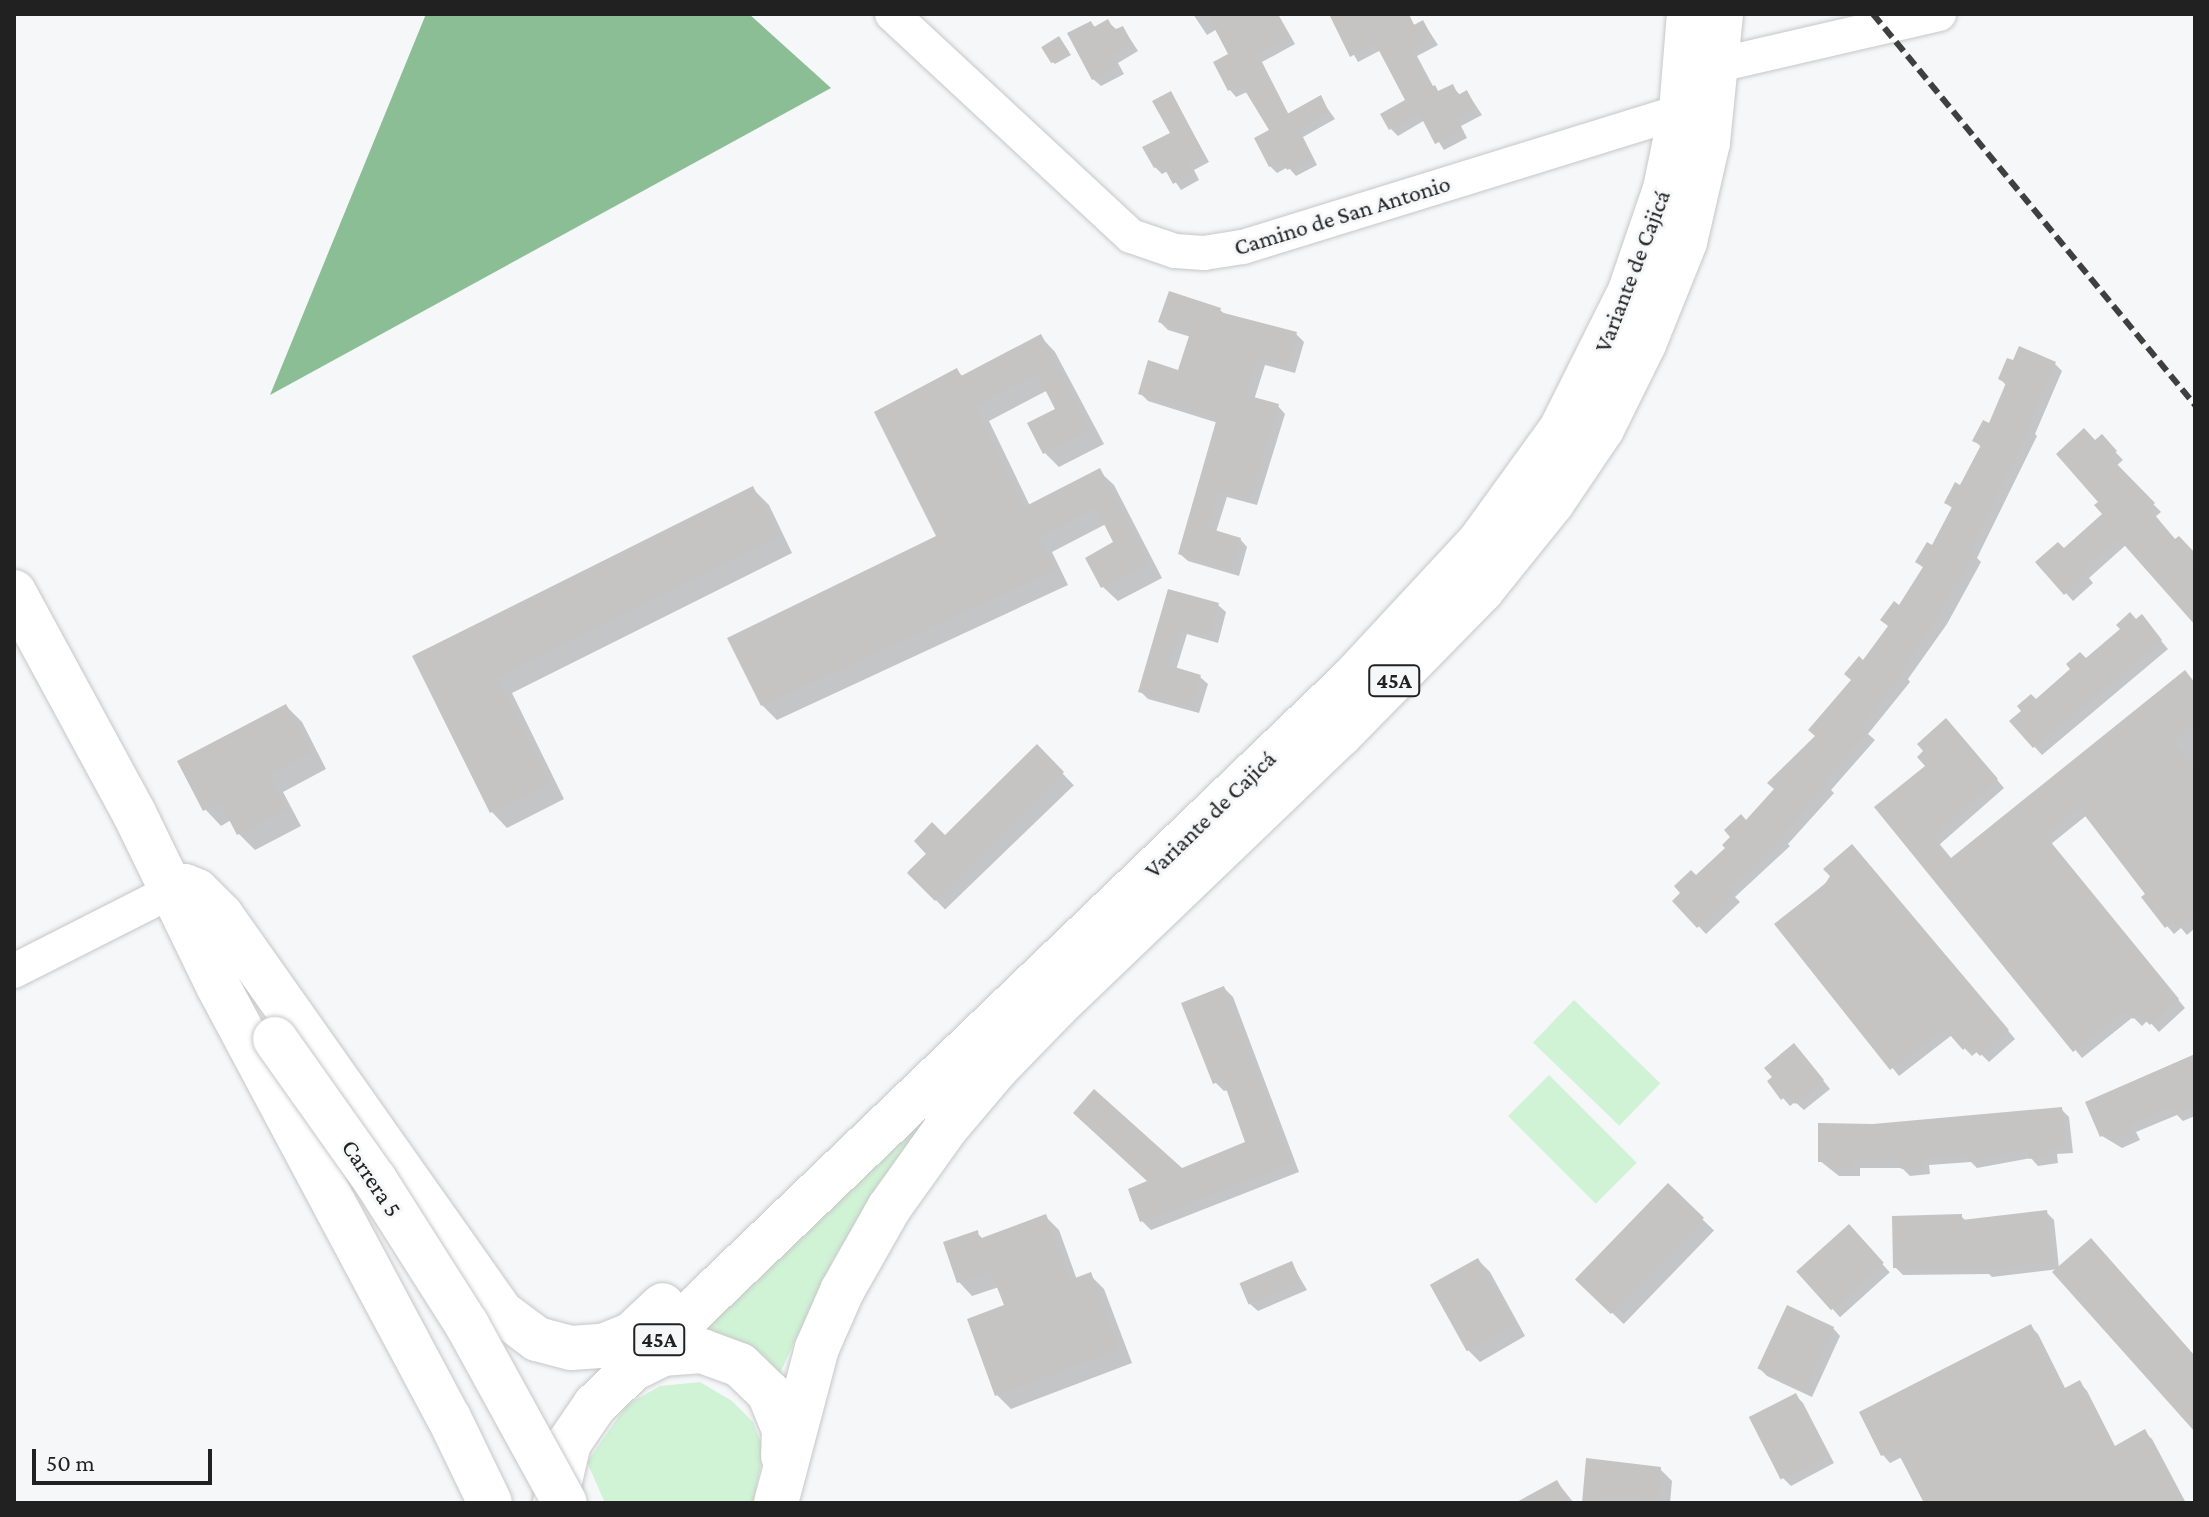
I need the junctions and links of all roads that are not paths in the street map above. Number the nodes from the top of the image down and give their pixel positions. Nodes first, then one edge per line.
1 (892, 14) edge
2 (1689, 14) edge
3 (1721, 14) edge
4 (1939, 14) edge
5 (1895, 18) edge
6 (1718, 65) junction
7 (1681, 111) junction
8 (14, 592) edge
9 (169, 882) junction
10 (14, 971) edge
11 (803, 1203) junction
12 (626, 1373) junction
13 (779, 1487) edge
14 (490, 1503) edge
15 (555, 1503) edge
16 (565, 1503) edge

1 - 7 street, Camino de San Antonio
2 - 7 main road, Variante de Cajicá / 45A
3 - 6 main road, Variante de Cajicá / 45A
4 - 5 street
5 - 6 street
6 - 13 main road, Variante de Cajicá / 45A
7 - 11 main road, Variante de Cajicá / 45A
8 - 9 main road, Carrera 5
9 - 10 street
9 - 11 main road
9 - 14 main road, Carrera 5
9 - 16 main road, Carrera 5, bridge
11 - 12 main road, Variante de Cajicá / 45A
12 - 13 main road
12 - 15 main road, Variante de Cajicá / 45A

